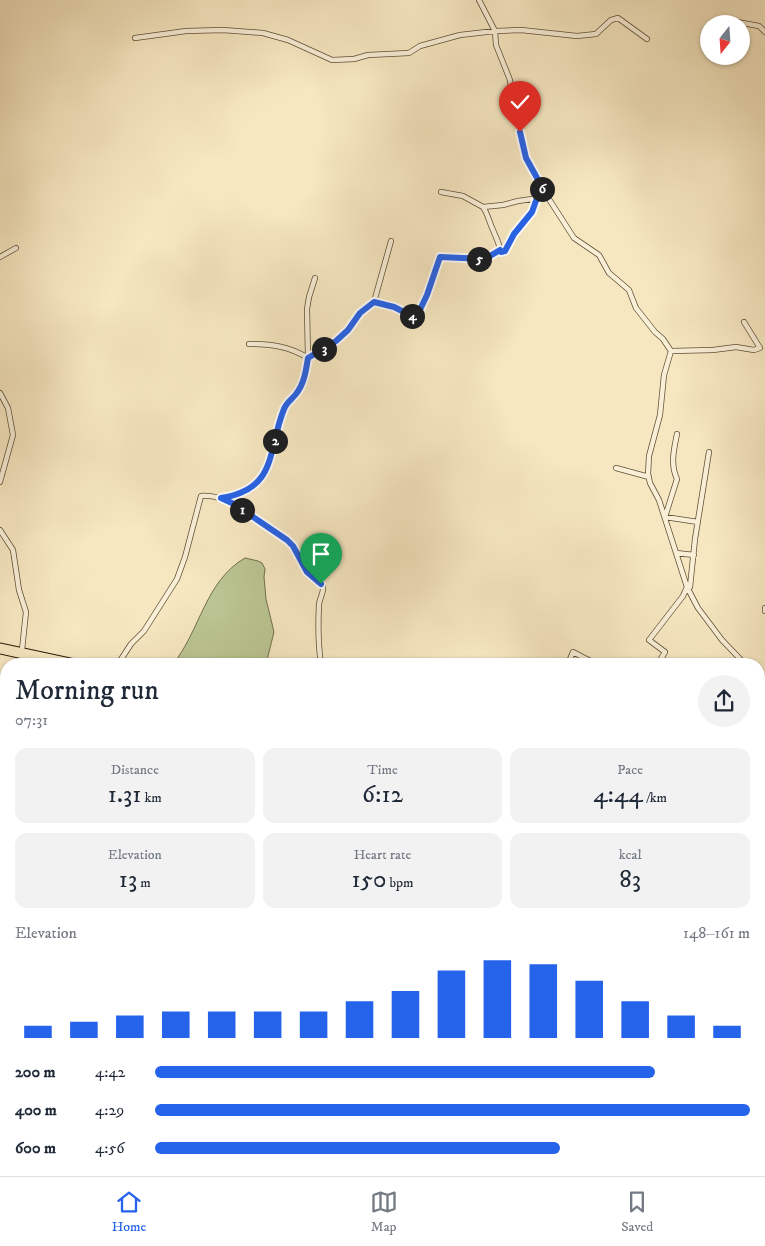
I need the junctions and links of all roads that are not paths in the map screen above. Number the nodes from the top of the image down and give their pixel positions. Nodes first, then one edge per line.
1 (479, 0) edge
2 (750, 24) edge
3 (495, 31) junction
4 (765, 32) edge
5 (135, 38) dead end
6 (647, 39) dead end
7 (441, 192) dead end
8 (547, 196) junction
9 (537, 198) junction
10 (483, 206) junction
11 (391, 241) dead end
12 (16, 248) dead end
13 (500, 250) junction
14 (0, 257) edge
15 (315, 278) dead end
16 (374, 302) junction
17 (744, 322) dead end
18 (249, 344) dead end
19 (671, 351) junction
20 (308, 358) junction
21 (0, 393) edge
22 (677, 434) dead end
23 (709, 452) dead end
24 (616, 468) dead end
25 (648, 477) junction
26 (0, 482) edge
27 (221, 498) junction
28 (665, 517) junction
29 (698, 522) junction
30 (0, 530) edge
31 (676, 553) junction
32 (694, 555) junction
33 (687, 587) junction
34 (0, 646) edge
35 (22, 650) junction
36 (0, 651) edge
37 (32, 658) edge
38 (57, 658) edge
39 (122, 658) edge
40 (321, 658) edge
41 (570, 658) edge
42 (584, 658) edge
43 (662, 658) edge
44 (739, 658) edge

1 - 3 street
2 - 4 street
3 - 5 street
3 - 6 street
3 - 8 street
7 - 10 street
8 - 9 street
8 - 19 street
9 - 10 street
9 - 13 street
10 - 13 street
11 - 16 street
12 - 14 street
13 - 16 street
15 - 20 street
16 - 20 street
17 - 19 street
18 - 20 street
19 - 25 street
20 - 27 street
21 - 26 street
22 - 28 street
23 - 29 street
24 - 25 street
25 - 28 street
27 - 39 street
27 - 40 street
28 - 29 street
28 - 31 street
29 - 32 street
30 - 35 street
31 - 32 street
31 - 33 street
32 - 33 street
33 - 43 street
33 - 44 street
34 - 35 main road
35 - 38 main road
36 - 37 main road
41 - 42 street

